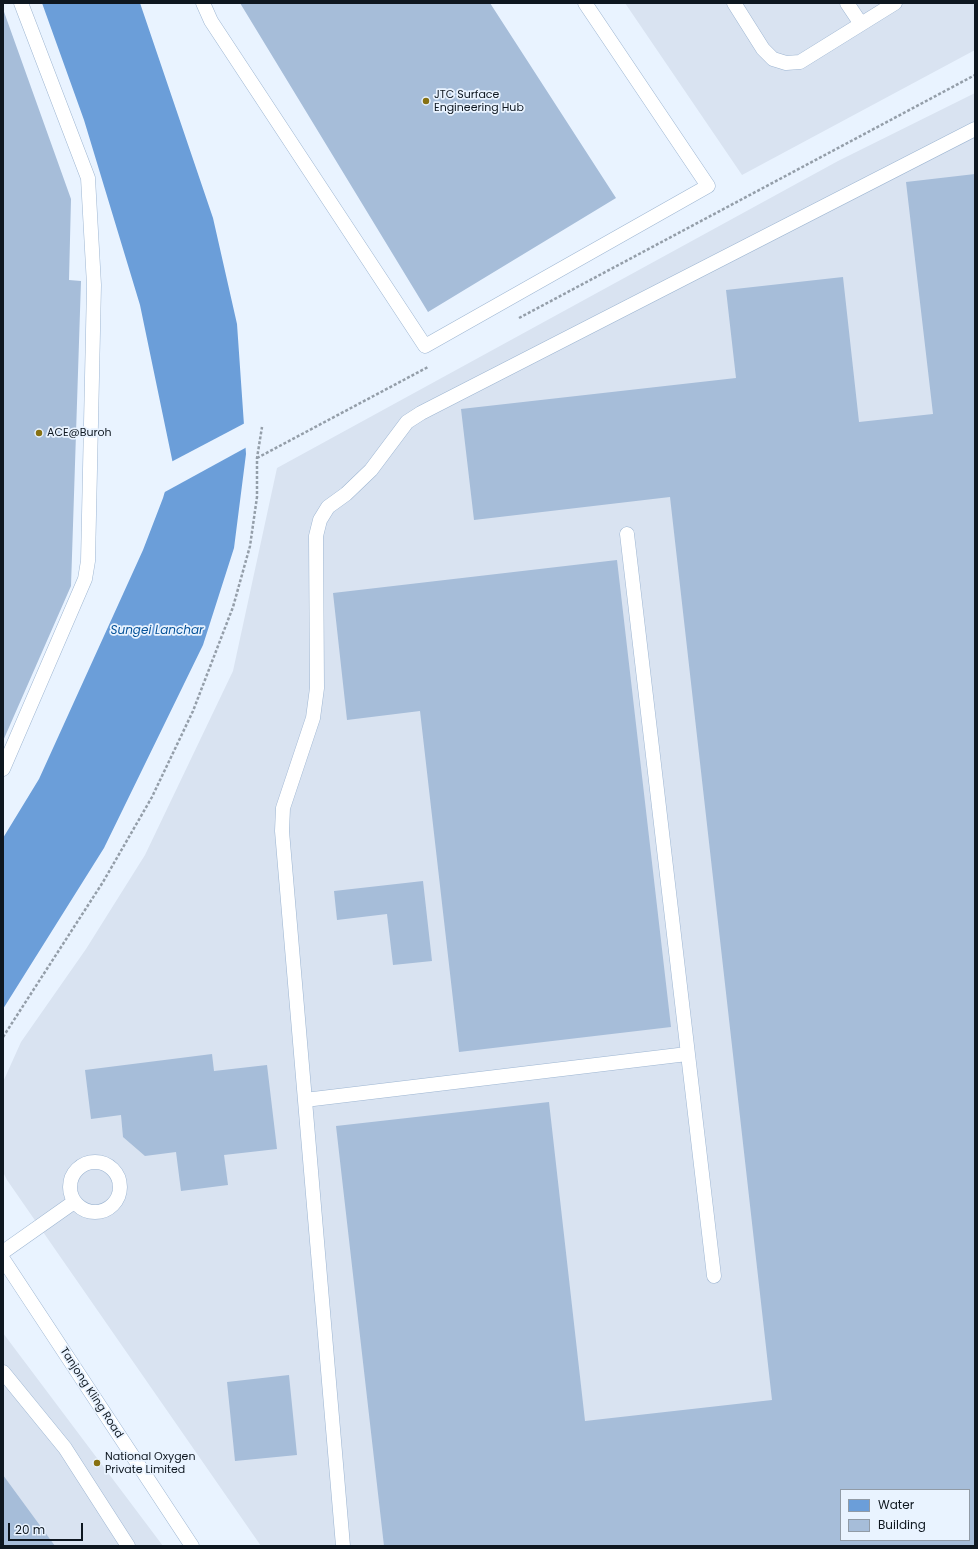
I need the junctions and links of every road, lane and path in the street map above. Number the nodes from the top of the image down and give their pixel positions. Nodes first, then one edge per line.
1 (21, 3) edge
2 (203, 3) edge
3 (585, 3) edge
4 (734, 3) edge
5 (848, 3) edge
6 (895, 3) edge
7 (860, 24) junction
8 (975, 75) edge
9 (975, 129) edge
10 (518, 319) dead end
11 (433, 364) dead end
12 (262, 427) dead end
13 (257, 458) junction
14 (627, 534) dead end
15 (3, 769) edge
16 (3, 1037) edge
17 (687, 1054) junction
18 (305, 1100) junction
19 (74, 1202) dead end
20 (3, 1252) edge
21 (3, 1259) edge
22 (714, 1276) dead end
23 (3, 1372) edge
24 (188, 1544) edge
25 (128, 1546) edge
26 (343, 1546) edge

1 - 15 lane
2 - 3 lane
4 - 7 lane
5 - 7 lane
6 - 7 lane
8 - 10 path
9 - 18 lane
11 - 13 path
12 - 13 path
13 - 16 path
14 - 17 lane
17 - 18 lane
17 - 22 lane
18 - 26 lane
19 - 20 lane
21 - 24 lane, Tanjong Kling Road
23 - 25 lane

